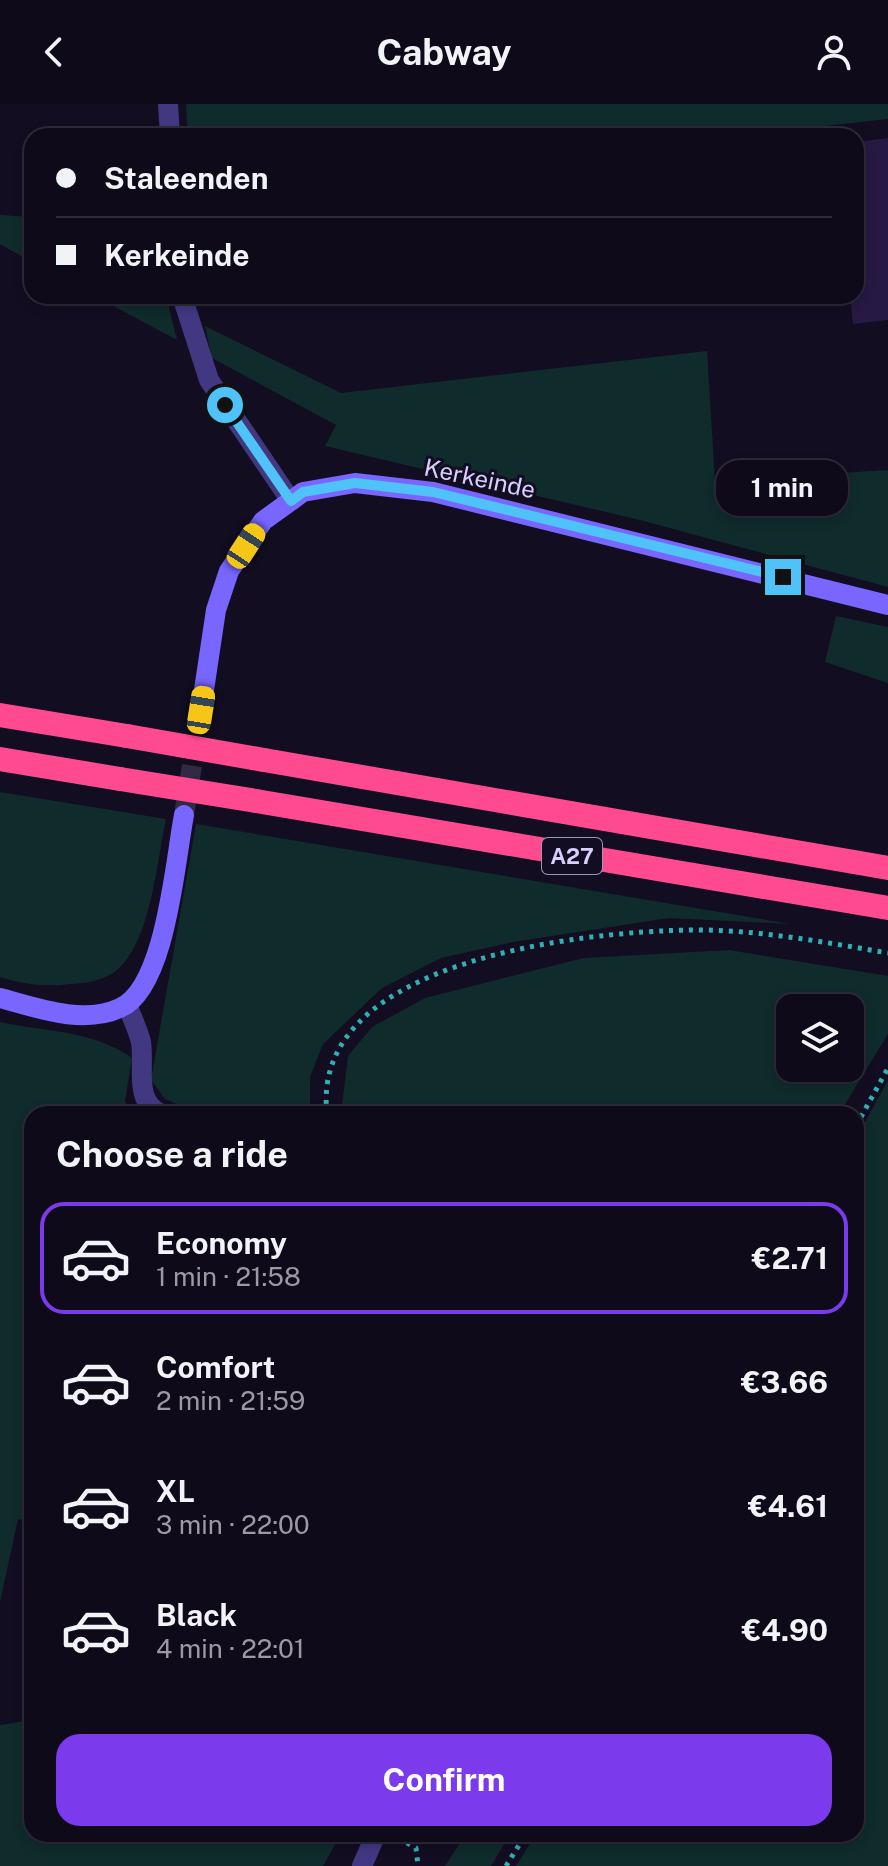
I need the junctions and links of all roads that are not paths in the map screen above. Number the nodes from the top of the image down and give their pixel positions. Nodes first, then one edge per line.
1 (168, 104) edge
2 (170, 128) edge
3 (185, 304) edge
4 (291, 501) junction
5 (888, 605) edge
6 (201, 710) tunnel mouth
7 (0, 715) edge
8 (0, 759) edge
9 (184, 815) tunnel mouth
10 (888, 868) edge
11 (888, 908) edge
12 (0, 998) edge
13 (127, 1005) junction
14 (152, 1106) edge
15 (372, 1842) edge
16 (362, 1866) edge

1 - 2 street
3 - 4 street
4 - 5 street, Kerkeinde
4 - 6 street, Kerkeinde
7 - 10 highway, A27, bridge
8 - 11 highway, A27, bridge
9 - 13 street
12 - 13 street
13 - 14 street
15 - 16 street

